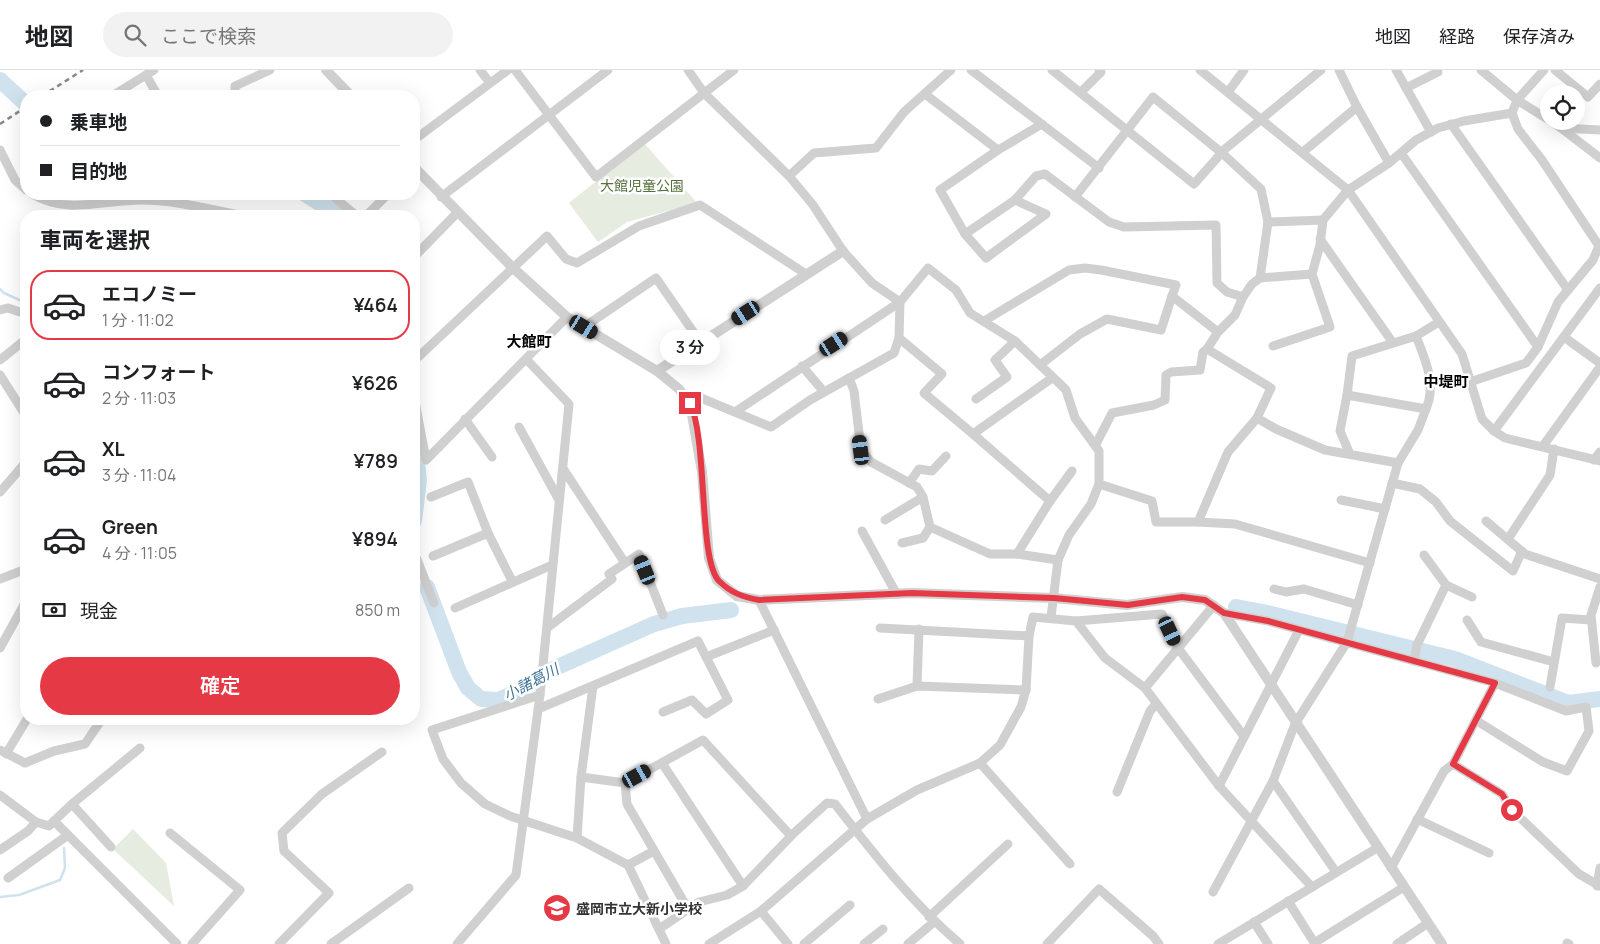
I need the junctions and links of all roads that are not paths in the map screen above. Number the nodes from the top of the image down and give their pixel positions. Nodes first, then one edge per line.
1 (270, 70) edge
2 (326, 70) edge
3 (480, 70) edge
4 (508, 70) edge
5 (515, 70) edge
6 (608, 70) edge
7 (688, 70) edge
8 (734, 70) edge
9 (951, 70) edge
10 (971, 70) edge
11 (1052, 70) edge
12 (1099, 70) edge
13 (1200, 70) edge
14 (1244, 70) edge
15 (1321, 70) edge
16 (1339, 70) edge
17 (1396, 70) edge
18 (1481, 70) edge
19 (1544, 70) edge
20 (1555, 70) edge
21 (150, 72) edge
22 (1438, 72) dead end
23 (490, 83) junction
24 (1600, 84) edge
25 (1406, 88) junction
26 (122, 90) edge
27 (156, 90) edge
28 (235, 90) edge
29 (344, 90) edge
30 (1081, 92) junction
31 (1228, 92) junction
32 (704, 93) junction
33 (924, 94) junction
34 (1517, 100) junction
35 (1357, 107) junction
36 (1512, 113) junction
37 (550, 115) junction
38 (1540, 115) edge
39 (1263, 120) junction
40 (1042, 124) junction
41 (1451, 124) junction
42 (1585, 129) edge
43 (1128, 130) junction
44 (1564, 130) edge
45 (1600, 130) edge
46 (1431, 132) junction
47 (420, 136) edge
48 (0, 150) edge
49 (998, 150) junction
50 (1222, 152) junction
51 (1303, 152) junction
52 (1401, 153) junction
53 (1600, 158) edge
54 (1389, 163) junction
55 (1098, 168) junction
56 (420, 174) edge
57 (789, 176) junction
58 (20, 185) edge
59 (1348, 190) junction
60 (441, 197) junction
61 (1076, 197) junction
62 (42, 200) edge
63 (141, 200) edge
64 (168, 200) edge
65 (337, 200) edge
66 (382, 200) edge
67 (1016, 200) junction
68 (216, 210) edge
69 (350, 210) edge
70 (372, 210) edge
71 (456, 213) junction
72 (1323, 220) junction
73 (1268, 222) junction
74 (965, 234) junction
75 (1320, 239) junction
76 (420, 251) edge
77 (843, 251) junction
78 (512, 267) junction
79 (806, 274) junction
80 (1312, 274) junction
81 (1260, 278) junction
82 (1600, 288) edge
83 (1568, 290) junction
84 (1172, 296) junction
85 (1243, 297) junction
86 (900, 302) junction
87 (0, 310) edge
88 (20, 312) edge
89 (567, 317) junction
90 (984, 321) junction
91 (1439, 322) junction
92 (584, 327) junction
93 (1218, 332) junction
94 (1416, 336) junction
95 (1564, 337) junction
96 (899, 338) junction
97 (1015, 341) junction
98 (701, 343) junction
99 (1393, 343) junction
100 (20, 344) edge
101 (1273, 346) dead end
102 (1538, 346) junction
103 (1207, 349) junction
104 (420, 355) edge
105 (0, 360) edge
106 (527, 360) junction
107 (1600, 363) edge
108 (1040, 365) junction
109 (802, 366) junction
110 (1600, 367) edge
111 (657, 371) junction
112 (0, 375) edge
113 (849, 378) junction
114 (1052, 378) junction
115 (1470, 382) junction
116 (824, 392) junction
117 (1347, 395) junction
118 (976, 399) dead end
119 (690, 403) junction
120 (20, 407) edge
121 (1426, 409) junction
122 (735, 412) junction
123 (1257, 418) junction
124 (465, 419) junction
125 (519, 427) dead end
126 (420, 428) edge
127 (1494, 431) junction
128 (973, 434) junction
129 (1096, 444) junction
130 (1544, 446) junction
131 (1554, 449) junction
132 (1349, 452) junction
133 (1600, 452) edge
134 (946, 456) dead end
135 (492, 457) dead end
136 (1597, 461) edge
137 (1398, 462) junction
138 (20, 469) edge
139 (564, 470) junction
140 (1072, 471) dead end
141 (909, 483) junction
142 (1392, 483) junction
143 (1098, 484) junction
144 (0, 492) edge
145 (431, 497) dead end
146 (923, 497) junction
147 (559, 500) junction
148 (1341, 500) dead end
149 (1050, 501) junction
150 (1385, 509) junction
151 (885, 520) dead end
152 (1486, 521) dead end
153 (1198, 522) junction
154 (930, 527) junction
155 (862, 531) dead end
156 (488, 533) junction
157 (1508, 539) junction
158 (902, 543) dead end
159 (1522, 551) junction
160 (1018, 554) junction
161 (433, 556) dead end
162 (1424, 556) dead end
163 (1058, 560) junction
164 (625, 563) junction
165 (1370, 563) junction
166 (552, 565) junction
167 (420, 568) edge
168 (20, 572) edge
169 (1600, 579) edge
170 (0, 580) edge
171 (512, 581) junction
172 (1446, 584) junction
173 (1600, 586) edge
174 (1274, 589) dead end
175 (896, 593) junction
176 (1472, 597) dead end
177 (1054, 598) junction
178 (759, 600) junction
179 (434, 603) dead end
180 (1214, 605) junction
181 (1358, 605) junction
182 (455, 608) dead end
183 (20, 612) edge
184 (1224, 613) junction
185 (664, 615) dead end
186 (1051, 617) junction
187 (1467, 620) dead end
188 (1591, 620) junction
189 (1076, 621) junction
190 (547, 628) junction
191 (880, 628) dead end
192 (919, 629) junction
193 (774, 630) junction
194 (1299, 630) junction
195 (1029, 636) junction
196 (1348, 640) junction
197 (0, 648) edge
198 (1178, 648) junction
199 (706, 656) junction
200 (1414, 659) junction
201 (1554, 662) junction
202 (1596, 663) dead end
203 (1495, 683) junction
204 (1270, 684) junction
205 (594, 686) junction
206 (916, 686) junction
207 (1550, 687) dead end
208 (1145, 688) junction
209 (1026, 690) junction
210 (540, 695) junction
211 (878, 699) dead end
212 (1156, 704) junction
213 (538, 709) junction
214 (663, 712) dead end
215 (1477, 721) junction
216 (1295, 724) junction
217 (23, 725) edge
218 (98, 725) edge
219 (1243, 736) junction
220 (140, 748) dead end
221 (3, 752) edge
222 (382, 752) dead end
223 (662, 763) junction
224 (980, 763) junction
225 (1453, 764) junction
226 (581, 777) junction
227 (1273, 781) junction
228 (625, 783) junction
229 (1218, 786) junction
230 (1117, 792) dead end
231 (0, 795) edge
232 (72, 804) junction
233 (867, 819) junction
234 (1417, 819) junction
235 (524, 820) junction
236 (54, 821) junction
237 (36, 822) junction
238 (1251, 823) junction
239 (854, 829) junction
240 (170, 833) dead end
241 (68, 835) junction
242 (791, 836) junction
243 (576, 838) junction
244 (1008, 844) dead end
245 (111, 847) dead end
246 (1377, 848) junction
247 (0, 850) edge
248 (654, 851) junction
249 (1489, 853) dead end
250 (628, 864) junction
251 (1070, 864) dead end
252 (1391, 868) junction
253 (1600, 868) edge
254 (1336, 872) junction
255 (8, 878) dead end
256 (744, 886) junction
257 (1599, 886) edge
258 (1312, 887) junction
259 (1404, 887) junction
260 (410, 888) dead end
261 (1213, 892) dead end
262 (1288, 901) junction
263 (850, 905) dead end
264 (688, 909) junction
265 (761, 911) junction
266 (932, 919) junction
267 (1254, 922) junction
268 (1428, 923) junction
269 (659, 929) junction
270 (883, 929) dead end
271 (1315, 943) edge
272 (177, 944) edge
273 (192, 944) edge
274 (279, 944) edge
275 (331, 944) edge
276 (457, 944) edge
277 (666, 944) edge
278 (709, 944) edge
279 (788, 944) edge
280 (804, 944) edge
281 (864, 944) edge
282 (908, 944) edge
283 (960, 944) edge
284 (1047, 944) edge
285 (1159, 944) edge
286 (1218, 944) edge
287 (1268, 944) edge
288 (1397, 944) edge
289 (1442, 944) edge

1 - 28 street
2 - 29 street
3 - 23 street
4 - 23 street
5 - 37 street
6 - 37 street
7 - 32 street
8 - 32 street
9 - 33 street
10 - 40 street
11 - 30 street
12 - 30 street
13 - 31 street
14 - 31 street
15 - 39 street
16 - 35 street
17 - 25 street
18 - 34 street
19 - 34 street
20 - 24 street
21 - 26 street
21 - 27 street
22 - 25 street
23 - 47 street
25 - 46 street
30 - 43 street
31 - 39 street
32 - 37 street
32 - 57 street
33 - 49 street
33 - 57 street
34 - 36 street
34 - 38 street
35 - 51 street
35 - 54 street
36 - 41 street
36 - 83 street
37 - 60 street
39 - 50 street
39 - 51 street
40 - 49 street
40 - 55 street
41 - 46 street
41 - 83 street
42 - 45 street
43 - 50 street
43 - 50 street
43 - 55 street
44 - 53 street
46 - 52 street
48 - 58 street
49 - 74 street
50 - 73 street
51 - 59 street
52 - 54 street
52 - 102 street
54 - 59 street
55 - 61 street
56 - 60 street
57 - 77 street
59 - 72 street
59 - 91 street
60 - 71 street
61 - 67 street
61 - 85 street
62 - 63 street
64 - 68 street
65 - 69 street
66 - 70 street
67 - 74 street
67 - 74 street
71 - 76 street
71 - 78 street
72 - 73 street
72 - 75 street
73 - 81 street
75 - 80 street
75 - 99 street
77 - 79 street
77 - 86 street
78 - 79 street
78 - 89 street
78 - 104 street
79 - 98 street
80 - 81 street
80 - 101 street
81 - 85 street
82 - 95 street
83 - 102 street
84 - 90 street
84 - 93 street
84 - 108 street
85 - 93 street
86 - 90 street
86 - 96 street
86 - 109 street
87 - 88 street
89 - 92 street
89 - 106 street
90 - 97 street
91 - 94 street
91 - 115 street
92 - 98 street
92 - 111 street
93 - 103 street
94 - 99 street
94 - 121 street
95 - 107 street
95 - 127 street
96 - 113 street
96 - 128 street
97 - 108 street
97 - 118 street
98 - 111 street
99 - 117 street
100 - 105 street
102 - 115 street
103 - 123 street
103 - 129 street
106 - 124 street
106 - 139 street
108 - 114 street
109 - 116 street
109 - 122 street
110 - 130 street
111 - 119 street
112 - 120 street
113 - 116 street
113 - 141 street
114 - 128 street
114 - 129 street
115 - 127 street
116 - 122 street
117 - 121 street
117 - 132 street
119 - 122 street
119 - 178 street
121 - 137 street
123 - 132 street
123 - 153 street
124 - 126 street
124 - 135 street
125 - 147 street
127 - 130 street
128 - 149 street
129 - 143 street
130 - 131 street
131 - 136 street
131 - 157 street
132 - 137 street
133 - 136 street
134 - 141 street
137 - 142 street
138 - 144 street
139 - 147 street
139 - 164 street
140 - 149 street
141 - 146 street
142 - 150 street
142 - 159 street
143 - 153 street
143 - 163 street
145 - 156 street
146 - 151 street
146 - 154 street
147 - 166 street
148 - 150 street
149 - 160 street
150 - 165 street
152 - 157 street
153 - 165 street
154 - 158 street
154 - 160 street
155 - 175 street
156 - 161 street
156 - 171 street
157 - 159 street
159 - 169 street
160 - 163 street
162 - 172 street
163 - 177 street
164 - 185 street
164 - 190 street
165 - 181 street
166 - 171 street
166 - 190 street
167 - 179 street
168 - 170 street
171 - 182 street
172 - 176 street
172 - 200 street
173 - 188 street
174 - 181 street
175 - 177 street
175 - 178 street
177 - 180 street
177 - 186 street
178 - 193 street
180 - 184 street
180 - 198 street
181 - 196 street
183 - 197 street
184 - 194 street
184 - 204 street
186 - 189 street
186 - 195 street
187 - 201 street
188 - 201 street
188 - 202 street
189 - 198 street
189 - 208 street
190 - 210 street
191 - 192 street
192 - 195 street
192 - 206 street
193 - 199 street
193 - 233 street
194 - 196 street
194 - 204 street
195 - 209 street
196 - 200 street
196 - 216 street
198 - 208 street
198 - 219 street
199 - 205 street
199 - 214 street
200 - 203 street
201 - 207 street
203 - 215 street
203 - 215 street
204 - 216 street
204 - 219 street
205 - 213 street
205 - 226 street
206 - 209 street
206 - 211 street
208 - 212 street
209 - 224 street
210 - 213 street
210 - 235 street
212 - 229 street
212 - 230 street
213 - 235 street
215 - 225 street
216 - 227 street
216 - 246 street
217 - 221 street
218 - 221 street
219 - 229 street
220 - 232 street
222 - 274 street
223 - 228 street
223 - 242 street
223 - 256 street
224 - 233 street
224 - 251 street
225 - 234 street
225 - 257 street
226 - 228 street
226 - 243 street
227 - 238 street
227 - 254 street
228 - 248 street
229 - 238 street
231 - 237 street
232 - 236 street
232 - 245 street
233 - 239 street
234 - 249 street
234 - 252 street
235 - 243 street
235 - 276 street
236 - 237 street
236 - 241 street
237 - 247 street
238 - 258 street
238 - 261 street
239 - 242 street
239 - 265 street
239 - 266 street
240 - 273 street
241 - 255 street
241 - 272 street
242 - 256 street
243 - 250 street
244 - 266 street
246 - 252 street
246 - 254 street
248 - 250 street
248 - 264 street
250 - 269 street
252 - 259 street
253 - 257 street
254 - 258 street
256 - 264 street
258 - 262 street
259 - 268 street
259 - 271 street
260 - 275 street
262 - 267 street
262 - 271 street
263 - 280 street
264 - 269 street
265 - 278 street
265 - 279 street
266 - 282 street
266 - 283 street
267 - 286 street
267 - 287 street
268 - 288 street
268 - 289 street
269 - 277 street
270 - 281 street
284 - 285 street

